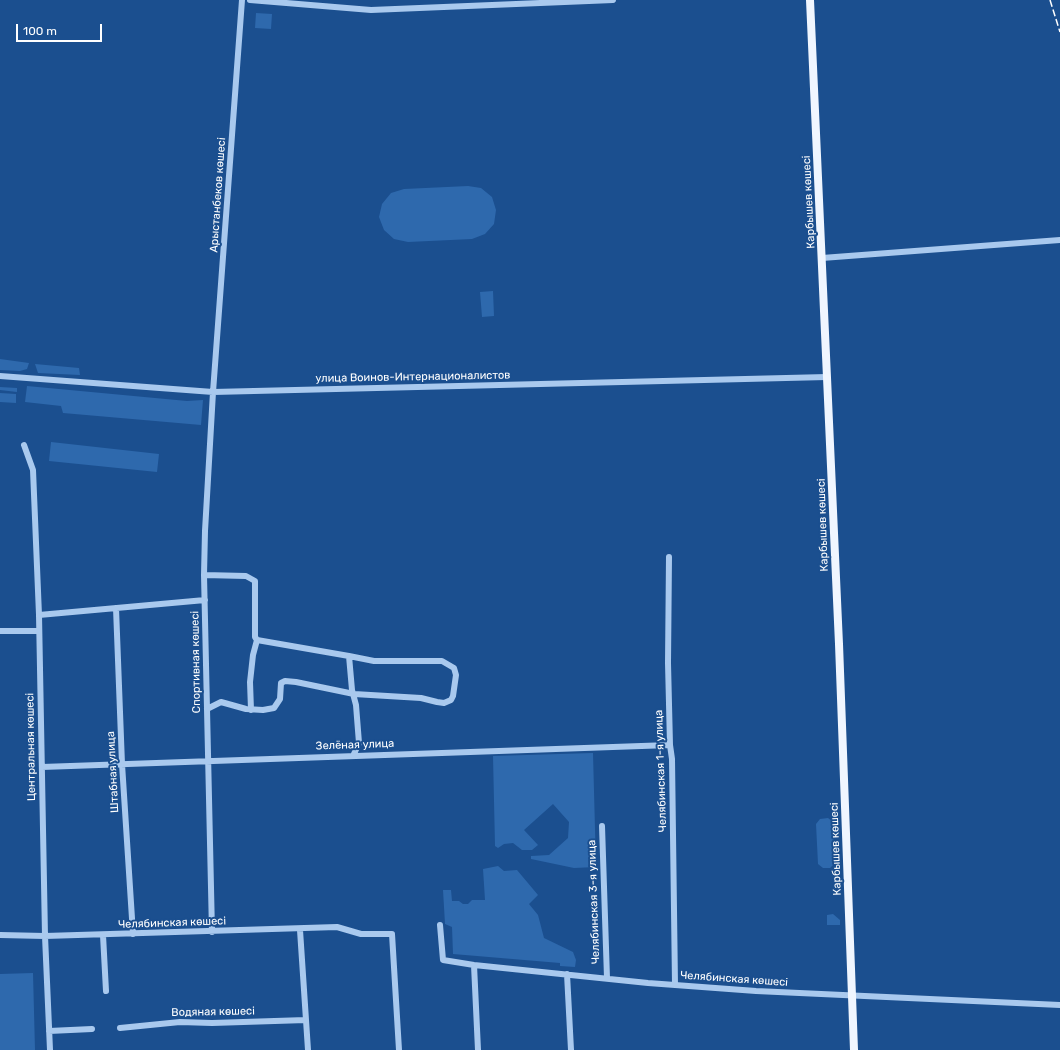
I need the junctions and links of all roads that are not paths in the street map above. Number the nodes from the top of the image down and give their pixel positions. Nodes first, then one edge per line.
1 (242, 0) edge
2 (250, 0) edge
3 (613, 0) edge
4 (810, 0) edge
5 (1060, 240) edge
6 (822, 258) junction
7 (0, 376) edge
8 (827, 377) junction
9 (213, 392) junction
10 (24, 445) dead end
11 (669, 558) dead end
12 (204, 575) junction
13 (205, 600) junction
14 (116, 608) junction
15 (39, 615) junction
16 (0, 631) edge
17 (39, 631) junction
18 (257, 640) junction
19 (349, 656) junction
20 (354, 694) junction
21 (207, 709) junction
22 (251, 710) junction
23 (670, 745) junction
24 (353, 756) junction
25 (209, 761) junction
26 (122, 764) junction
27 (42, 767) junction
28 (602, 826) dead end
29 (440, 925) dead end
30 (300, 930) junction
31 (212, 932) junction
32 (133, 934) junction
33 (0, 935) edge
34 (103, 935) junction
35 (45, 936) junction
36 (474, 965) junction
37 (567, 974) junction
38 (606, 978) junction
39 (675, 985) junction
40 (106, 991) dead end
41 (853, 997) junction
42 (1060, 1006) edge
43 (306, 1020) junction
44 (120, 1028) dead end
45 (92, 1029) dead end
46 (49, 1031) junction
47 (50, 1050) edge
48 (308, 1050) edge
49 (399, 1050) edge
50 (478, 1050) edge
51 (571, 1050) edge
52 (854, 1050) edge

1 - 9 street, Арыстанбеков көшесі
2 - 3 street
4 - 6 main road, Карбышев көшесі
5 - 6 street
6 - 8 main road, Карбышев көшесі
7 - 9 street, улица Воинов-Интернационалистов
8 - 9 street, улица Воинов-Интернационалистов
8 - 41 main road, Карбышев көшесі
9 - 12 street, Спортивная көшесі
10 - 15 street, Центральная көшесі
11 - 23 street, Челябинская 1-я улица
12 - 13 street, Спортивная көшесі
12 - 18 street
13 - 14 street
13 - 21 street, Спортивная көшесі
14 - 15 street
14 - 26 street, Штабная улица
15 - 17 street, Центральная көшесі
16 - 17 street
17 - 27 street, Центральная көшесі
18 - 19 street
18 - 22 street
19 - 20 street
19 - 20 street
20 - 22 street
20 - 24 street
21 - 22 street
21 - 25 street, Спортивная көшесі
23 - 24 street, Зелёная улица
23 - 39 street, Челябинская 1-я улица
24 - 25 street, Зелёная улица
25 - 26 street, Зелёная улица
25 - 31 street, Спортивная көшесі
26 - 27 street, Зелёная улица
26 - 32 street, Штабная улица
27 - 35 street, Центральная көшесі
28 - 38 street, Челябинская 3-я улица
29 - 36 street, Челябинская көшесі
30 - 31 street, Челябинская көшесі
30 - 43 street
30 - 49 street, Челябинская көшесі
31 - 32 street, Челябинская көшесі
32 - 34 street, Челябинская көшесі
33 - 35 street, Челябинская көшесі
34 - 35 street, Челябинская көшесі
34 - 40 street
35 - 46 street, Центральная көшесі
36 - 37 street, Челябинская көшесі
36 - 50 street
37 - 38 street, Челябинская көшесі
37 - 51 street
38 - 39 street, Челябинская көшесі
39 - 41 street, Челябинская көшесі
41 - 42 street, Челябинская көшесі
41 - 52 main road, Карбышев көшесі
43 - 44 street, Водяная көшесі
43 - 48 street
45 - 46 street
46 - 47 street, Центральная көшесі

